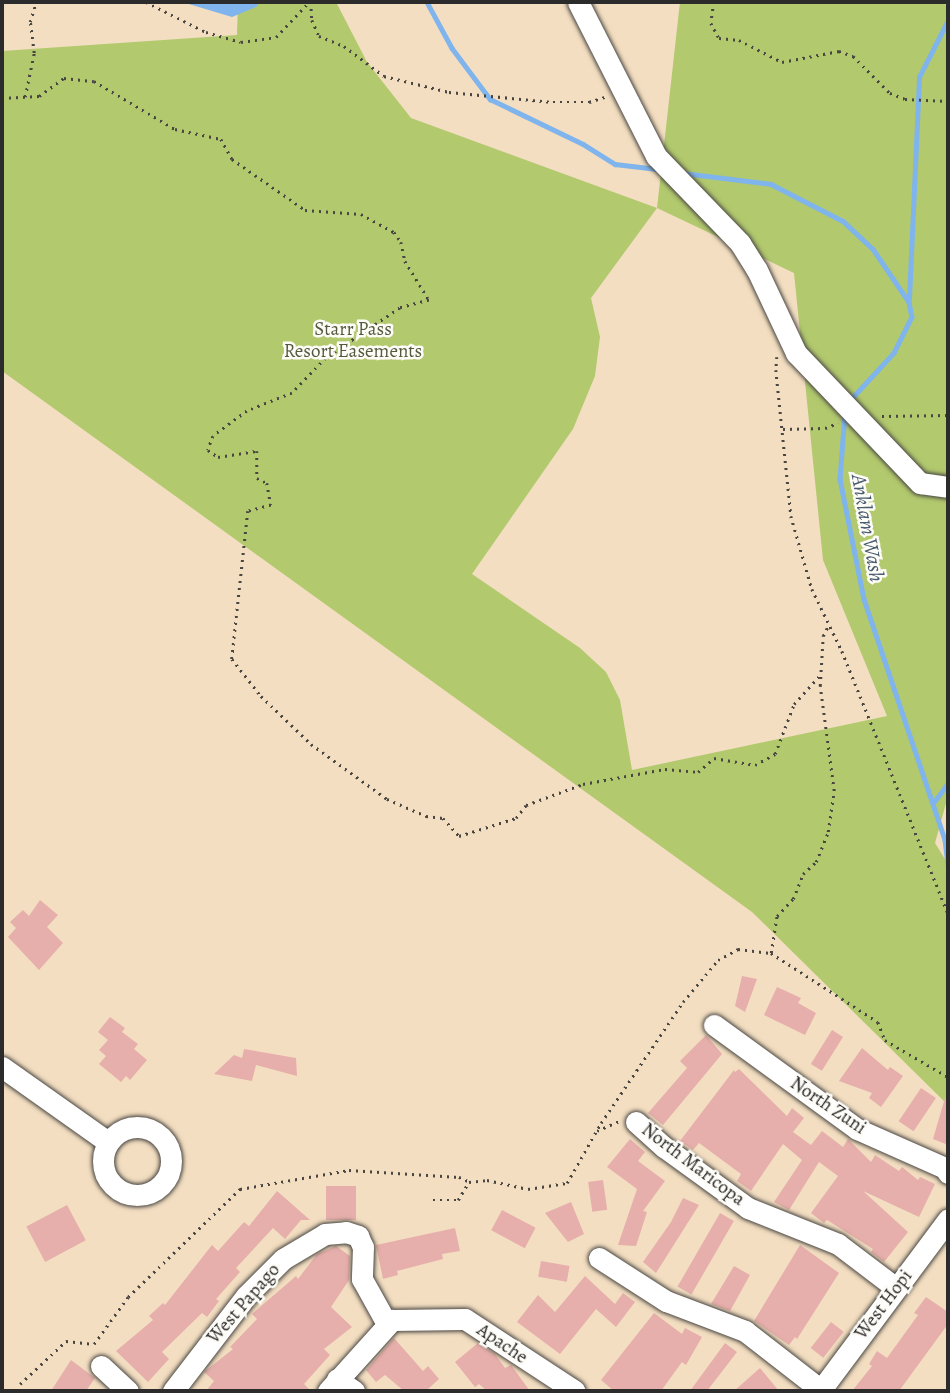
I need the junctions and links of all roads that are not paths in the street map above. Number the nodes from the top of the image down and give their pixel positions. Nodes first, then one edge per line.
1 (578, 2) edge
2 (948, 487) edge
3 (714, 1025) dead end
4 (2, 1067) edge
5 (628, 1121) road end
6 (108, 1142) dead end
7 (948, 1173) edge
8 (948, 1219) edge
9 (599, 1258) dead end
10 (896, 1288) junction
11 (387, 1324) junction
12 (102, 1366) dead end
13 (340, 1387) edge
14 (821, 1390) edge
15 (128, 1391) edge
16 (173, 1391) edge
17 (575, 1391) edge

1 - 2 street
3 - 7 street, North Zuni
4 - 6 street
5 - 10 street, North Maricopa
8 - 10 street, West Hopi
9 - 14 street
10 - 14 street, West Hopi
11 - 13 street
11 - 16 street, West Papago
11 - 17 street, Apache
12 - 15 street

